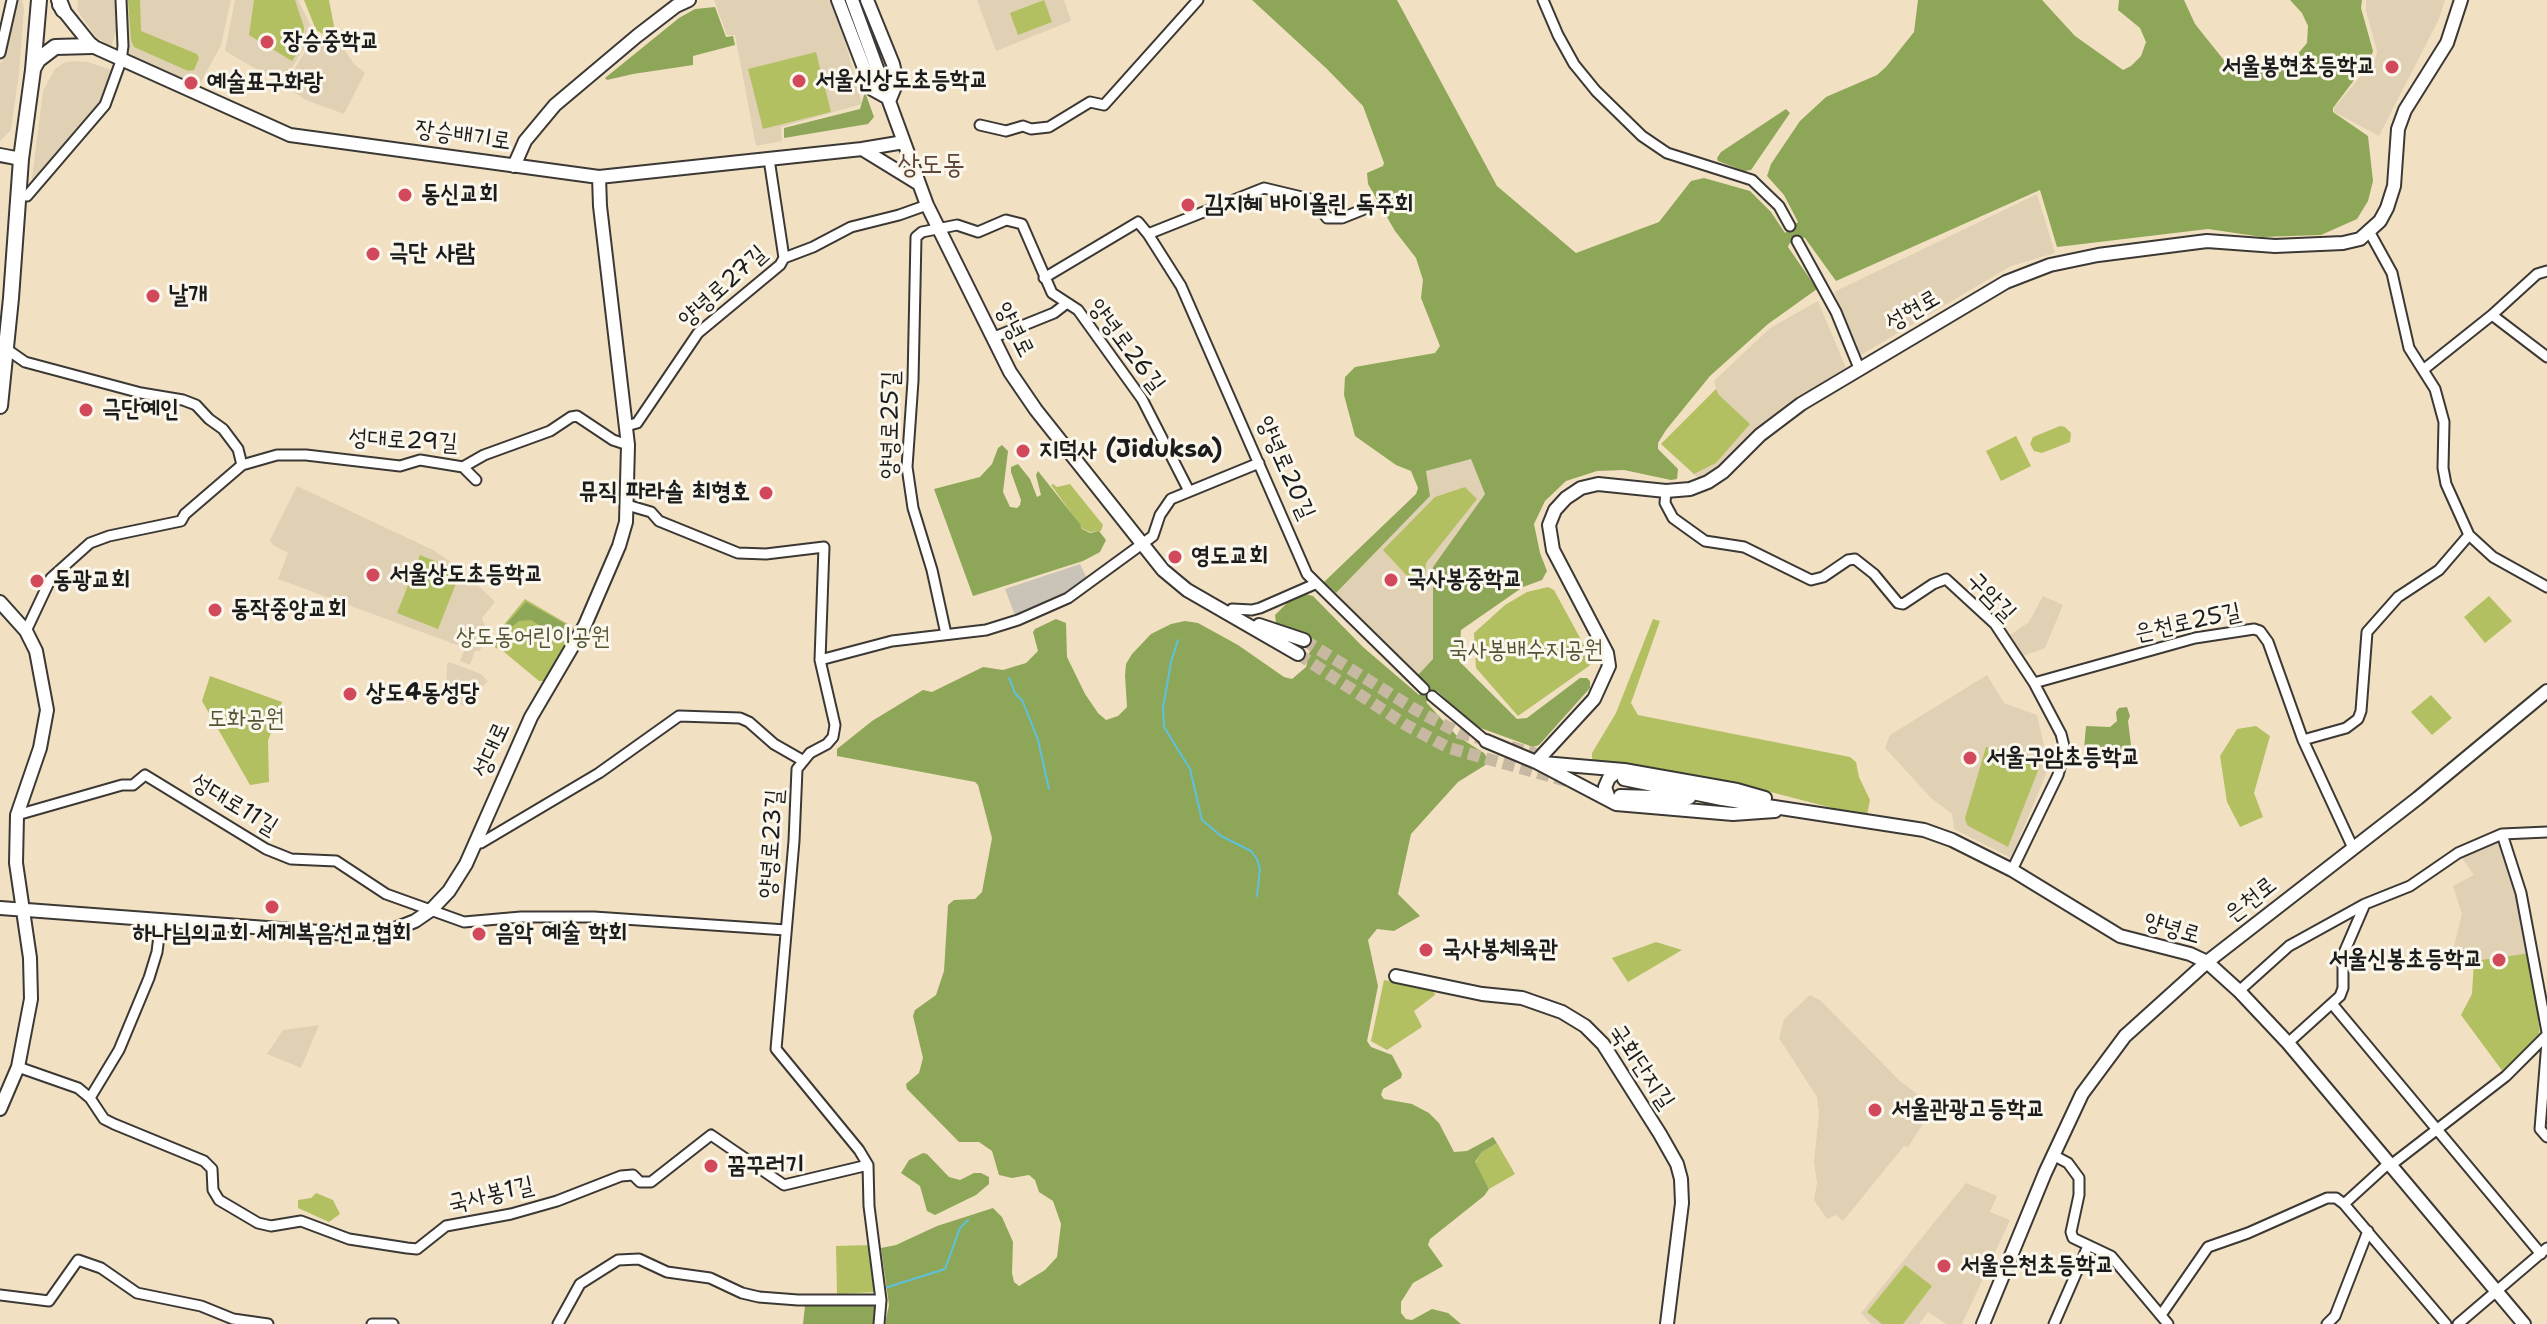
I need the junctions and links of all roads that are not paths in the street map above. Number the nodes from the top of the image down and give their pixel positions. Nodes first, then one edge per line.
1 (12, 0) edge
2 (39, 0) edge
3 (121, 0) edge
4 (689, 0) edge
5 (838, 0) edge
6 (852, 0) edge
7 (867, 0) edge
8 (1198, 0) edge
9 (1543, 0) edge
10 (2461, 0) edge
11 (59, 3) edge
12 (92, 46) junction
13 (0, 53) edge
14 (121, 61) junction
15 (33, 70) junction
16 (890, 99) junction
17 (980, 125) dead end
18 (904, 142) junction
19 (862, 149) junction
20 (0, 155) edge
21 (21, 159) junction
22 (769, 159) junction
23 (514, 166) junction
24 (599, 177) junction
25 (919, 184) junction
26 (20, 195) junction
27 (927, 205) junction
28 (1362, 210) dead end
29 (1790, 226) dead end
30 (939, 227) junction
31 (1148, 234) junction
32 (2373, 237) junction
33 (1797, 241) dead end
34 (784, 258) junction
35 (2547, 271) edge
36 (1044, 278) junction
37 (6, 296) edge
38 (1067, 303) junction
39 (2492, 315) junction
40 (992, 338) junction
41 (5, 348) junction
42 (2547, 357) edge
43 (1859, 368) junction
44 (2423, 370) junction
45 (0, 406) edge
46 (626, 426) junction
47 (628, 445) junction
48 (1259, 463) junction
49 (242, 465) junction
50 (463, 467) junction
51 (476, 480) dead end
52 (1189, 491) junction
53 (1666, 491) junction
54 (627, 505) junction
55 (2469, 535) junction
56 (1141, 545) junction
57 (1315, 584) junction
58 (2547, 587) edge
59 (0, 602) edge
60 (1231, 613) junction
61 (26, 631) junction
62 (946, 634) junction
63 (1304, 640) tunnel mouth
64 (1298, 654) tunnel mouth
65 (820, 660) junction
66 (2034, 683) junction
67 (1424, 689) dead end
68 (2547, 691) edge
69 (1432, 696) dead end
70 (2303, 740) junction
71 (1486, 741) joint
72 (802, 760) junction
73 (1536, 762) junction
74 (1621, 775) junction
75 (1722, 799) junction
76 (1618, 800) junction
77 (1803, 809) junction
78 (17, 815) junction
79 (2547, 832) edge
80 (2502, 834) junction
81 (476, 841) junction
82 (2353, 848) junction
83 (2012, 870) junction
84 (2365, 904) junction
85 (0, 908) edge
86 (22, 910) junction
87 (431, 910) junction
88 (161, 920) junction
89 (786, 930) junction
90 (2207, 962) junction
91 (1396, 976) dead end
92 (2239, 991) junction
93 (2333, 1005) junction
94 (2547, 1034) edge
95 (2547, 1042) edge
96 (2288, 1043) junction
97 (18, 1067) junction
98 (90, 1098) junction
99 (0, 1109) edge
100 (2437, 1130) junction
101 (2547, 1137) edge
102 (2053, 1155) junction
103 (2390, 1164) junction
104 (868, 1165) junction
105 (2344, 1204) junction
106 (2368, 1231) junction
107 (2088, 1246) junction
108 (2544, 1251) edge
109 (2498, 1291) junction
110 (0, 1295) edge
111 (881, 1300) junction
112 (2161, 1315) junction
113 (233, 1321) edge
114 (2332, 1322) edge
115 (268, 1324) edge
116 (372, 1324) edge
117 (393, 1324) edge
118 (558, 1324) edge
119 (879, 1324) edge
120 (1667, 1324) edge
121 (1983, 1324) edge
122 (2054, 1324) edge
123 (2168, 1324) edge
124 (2446, 1324) edge
125 (2458, 1324) edge
126 (2524, 1324) edge

1 - 13 street
2 - 15 main road
3 - 14 street
4 - 23 main road
5 - 16 main road
6 - 16 main road, 양녕로
7 - 16 main road
8 - 17 street
9 - 29 street
10 - 32 main road
11 - 12 main road, 장승배기로
12 - 14 main road, 장승배기로
12 - 15 main road
14 - 23 main road, 장승배기로
14 - 26 street
15 - 21 main road
16 - 18 main road, 양녕로
18 - 19 main road, 장승배기로
18 - 25 main road, 양녕로
19 - 22 main road, 장승배기로
19 - 25 main road
20 - 21 main road
21 - 26 main road
22 - 24 main road, 장승배기로
22 - 34 street
23 - 24 main road, 장승배기로
24 - 46 main road, 성대로
25 - 27 main road, 양녕로
26 - 37 main road
27 - 30 main road, 양녕로
27 - 34 street, 양녕로27길
28 - 31 street
30 - 36 street, 양녕로26길
30 - 40 main road, 양녕로
30 - 62 street, 양녕로25길
31 - 36 street
31 - 48 street, 양녕로20길
32 - 43 main road, 성현로
32 - 44 street
33 - 43 street
34 - 46 street, 양녕로27길
35 - 39 street
36 - 38 street, 양녕로26길
37 - 41 main road
38 - 40 street
38 - 52 street, 양녕로26길
39 - 42 street
39 - 44 street
40 - 56 main road, 양녕로
41 - 45 main road
41 - 49 street
43 - 53 main road, 성현로
44 - 55 street
46 - 47 main road, 성대로
47 - 50 street, 성대로29길
47 - 54 main road, 성대로
48 - 52 street
48 - 57 street, 양녕로20길
49 - 50 street, 성대로29길
49 - 61 street, 성대로29길
50 - 51 street
52 - 56 street
53 - 66 street, 구암길
53 - 73 main road, 성현로
54 - 65 street, 양녕로23길
54 - 81 main road, 성대로
55 - 58 street
55 - 70 street
56 - 60 main road, 양녕로
56 - 62 street
57 - 60 street
57 - 67 street, 양녕로20길
59 - 61 main road
60 - 63 main road, 양녕로
60 - 64 main road, 양녕로
61 - 78 main road
62 - 65 street
65 - 72 street, 양녕로23길
66 - 70 street, 은천로25길
66 - 83 street, 구암길
68 - 82 main road, 은천로
69 - 71 street
70 - 82 street, 은천로25길
71 - 73 main road
72 - 81 street
72 - 89 street, 양녕로23길
73 - 74 main road
73 - 76 main road
74 - 75 main road, 양녕로
74 - 76 main road
74 - 77 main road
75 - 76 main road, 양녕로
75 - 77 main road, 양녕로
76 - 77 main road
77 - 83 main road, 양녕로
78 - 86 main road
78 - 87 street, 성대로11길
79 - 80 street
80 - 84 street
80 - 94 street
81 - 87 main road, 성대로
82 - 90 main road, 은천로
83 - 90 main road, 양녕로
84 - 92 street
84 - 93 street
85 - 86 main road, 성대로
86 - 88 main road, 성대로
86 - 97 main road
87 - 88 main road, 성대로
87 - 89 street, 성대로11길
88 - 98 street
89 - 104 street, 양녕로23길
90 - 92 main road, 양녕로
90 - 102 main road, 은천로
91 - 120 main road, 국회단지길
92 - 96 main road, 양녕로
93 - 96 street
93 - 100 street
94 - 100 street
95 - 101 street
96 - 103 main road, 양녕로
97 - 98 street, 국사봉1길
97 - 99 main road
98 - 104 street, 국사봉1길
100 - 103 street
100 - 108 street
102 - 107 street
102 - 121 main road, 은천로
103 - 105 street
103 - 109 main road, 양녕로
104 - 111 street
105 - 106 street
105 - 112 street
106 - 114 street
106 - 124 street
107 - 112 street
107 - 122 street
108 - 109 street
109 - 125 street
109 - 126 main road, 양녕로
110 - 113 street
111 - 118 street
111 - 119 street
112 - 123 street
113 - 115 street
116 - 117 street

